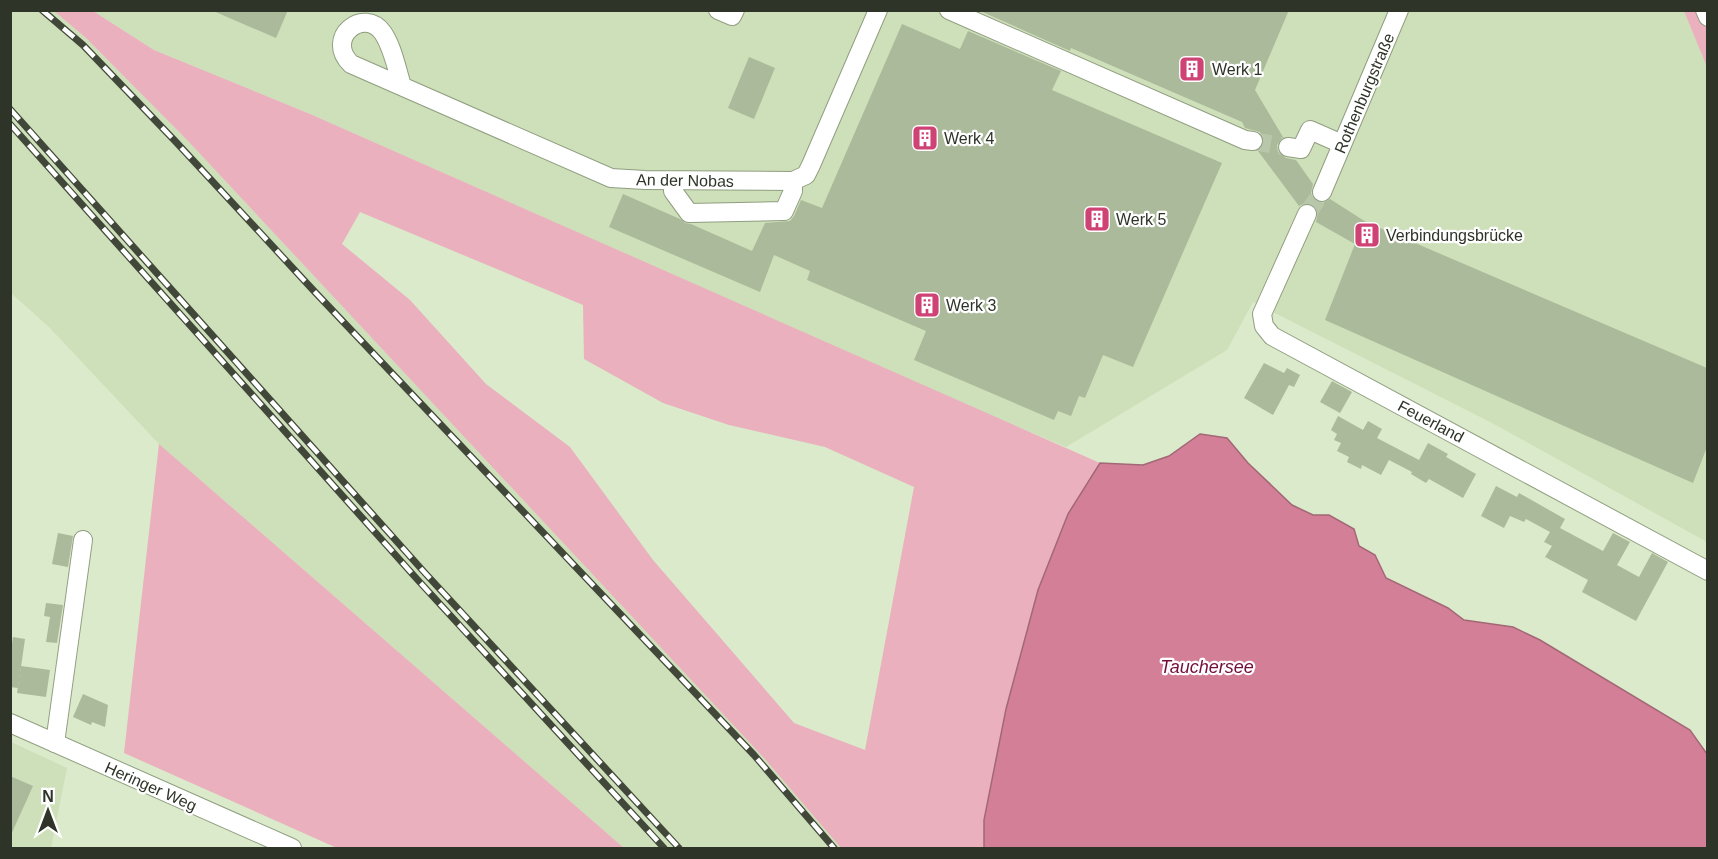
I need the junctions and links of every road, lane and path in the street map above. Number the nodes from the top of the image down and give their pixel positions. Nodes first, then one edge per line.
1 (718, 10) edge
2 (735, 10) edge
3 (878, 10) edge
4 (949, 10) edge
5 (1399, 10) edge
6 (1705, 10) edge
7 (355, 17) edge
8 (1707, 17) edge
9 (402, 86) junction
10 (1253, 141) tunnel mouth
11 (1342, 144) junction
12 (1288, 147) tunnel mouth
13 (793, 181) junction
14 (1325, 184) tunnel mouth
15 (674, 191) dead end
16 (1307, 214) tunnel mouth
17 (83, 540) dead end
18 (1707, 571) edge
19 (10, 723) edge
20 (56, 743) junction
21 (292, 849) edge

1 - 2 street
3 - 13 street
4 - 10 street
5 - 11 street, Rothenburgstraße
6 - 8 street
7 - 9 street, An der Nobas
7 - 9 street, An der Nobas
9 - 13 street, An der Nobas
11 - 12 street
11 - 14 street, Rothenburgstraße
13 - 15 street
16 - 18 street, Feuerland
17 - 20 street
19 - 20 street, Heringer Weg
20 - 21 street, Heringer Weg

